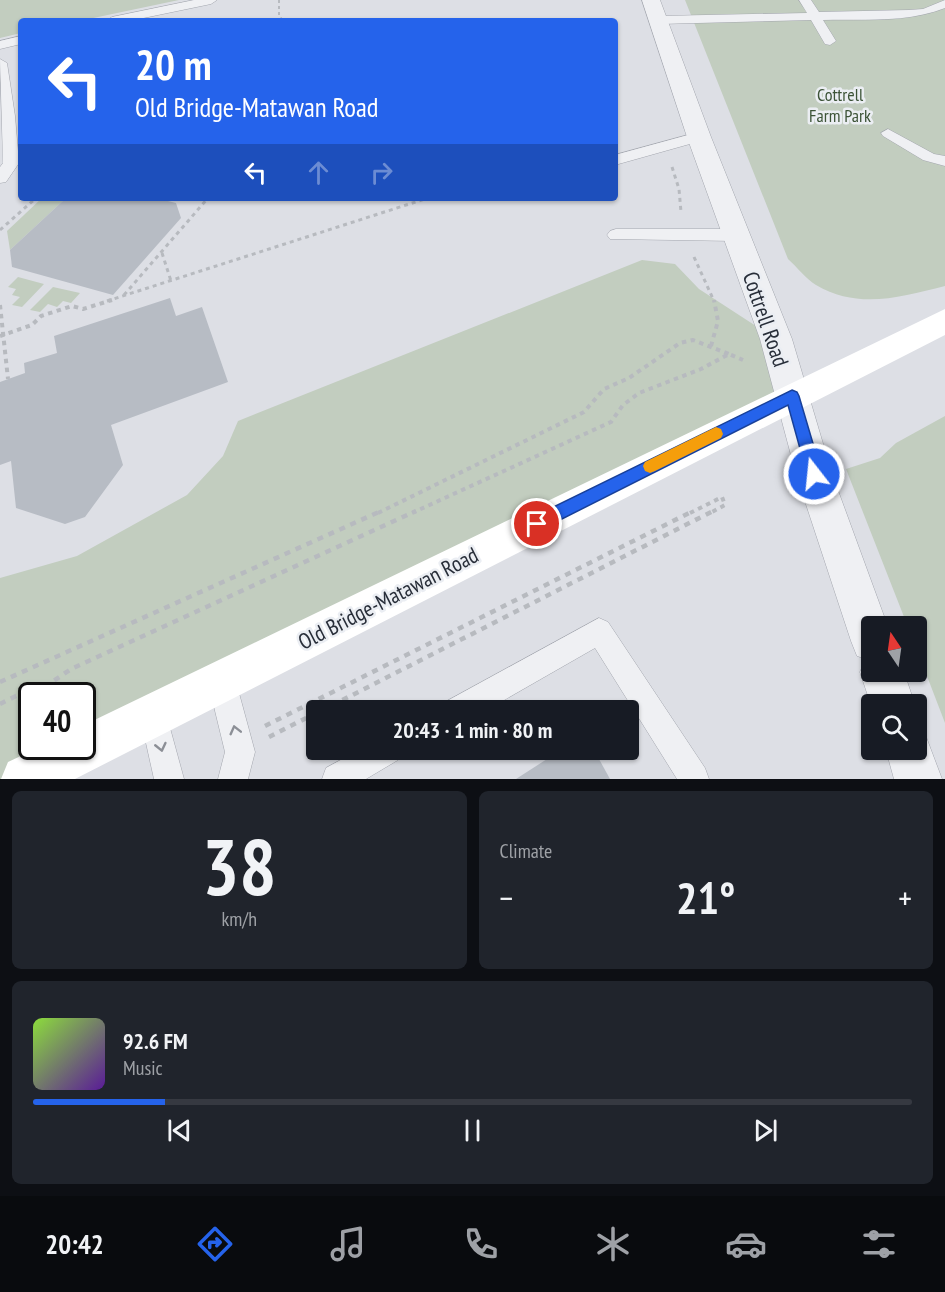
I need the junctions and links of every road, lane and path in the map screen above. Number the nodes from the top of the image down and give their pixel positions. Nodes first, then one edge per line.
1 (211, 0) edge
2 (279, 0) edge
3 (805, 0) edge
4 (945, 4) edge
5 (655, 10) edge
6 (815, 17) junction
7 (126, 18) edge
8 (281, 18) edge
9 (18, 41) edge
10 (830, 41) dead end
11 (0, 45) edge
12 (0, 63) edge
13 (888, 133) dead end
14 (699, 137) junction
15 (618, 159) edge
16 (670, 160) dead end
17 (945, 161) edge
18 (0, 178) edge
19 (33, 201) edge
20 (205, 201) edge
21 (419, 201) edge
22 (681, 216) dead end
23 (0, 230) edge
24 (616, 234) dead end
25 (736, 235) junction
26 (692, 251) dead end
27 (162, 252) junction
28 (171, 281) junction
29 (123, 296) junction
30 (0, 305) edge
31 (945, 321) edge
32 (2, 335) edge
33 (711, 346) junction
34 (729, 354) junction
35 (743, 360) dead end
36 (8, 379) dead end
37 (792, 396) junction
38 (863, 616) edge
39 (0, 682) edge
40 (222, 682) junction
41 (314, 700) edge
42 (343, 700) edge
43 (477, 700) edge
44 (0, 704) edge
45 (306, 704) edge
46 (154, 716) junction
47 (237, 741) junction
48 (370, 760) edge
49 (912, 760) edge
50 (25, 779) edge
51 (169, 779) edge
52 (233, 779) edge
53 (337, 779) edge
54 (694, 779) edge
55 (918, 779) edge

1 - 7 lane
2 - 8 path
3 - 6 lane
4 - 6 lane
5 - 6 lane
5 - 14 street, Cottrell Road
6 - 10 lane
9 - 11 lane
12 - 18 lane
13 - 17 lane
14 - 15 lane
14 - 25 street, Cottrell Road
16 - 22 path
19 - 23 path
20 - 27 path
21 - 28 path
24 - 25 lane
25 - 37 street, Cottrell Road
26 - 33 path
27 - 28 path
27 - 29 path
28 - 29 path
29 - 32 path
30 - 32 path
31 - 37 main road, Old Bridge-Matawan Road
32 - 36 path
33 - 34 path
33 - 39 path
34 - 35 path
34 - 44 path
37 - 38 street, Cottrell Road
37 - 40 main road, Old Bridge-Matawan Road
40 - 46 main road, Old Bridge-Matawan Road
47 -> 40 lane
41 - 42 path
43 - 54 lane
45 - 47 path
46 - 50 main road, Old Bridge-Matawan Road
46 -> 51 lane
47 - 52 lane
48 - 53 lane
49 - 55 street

